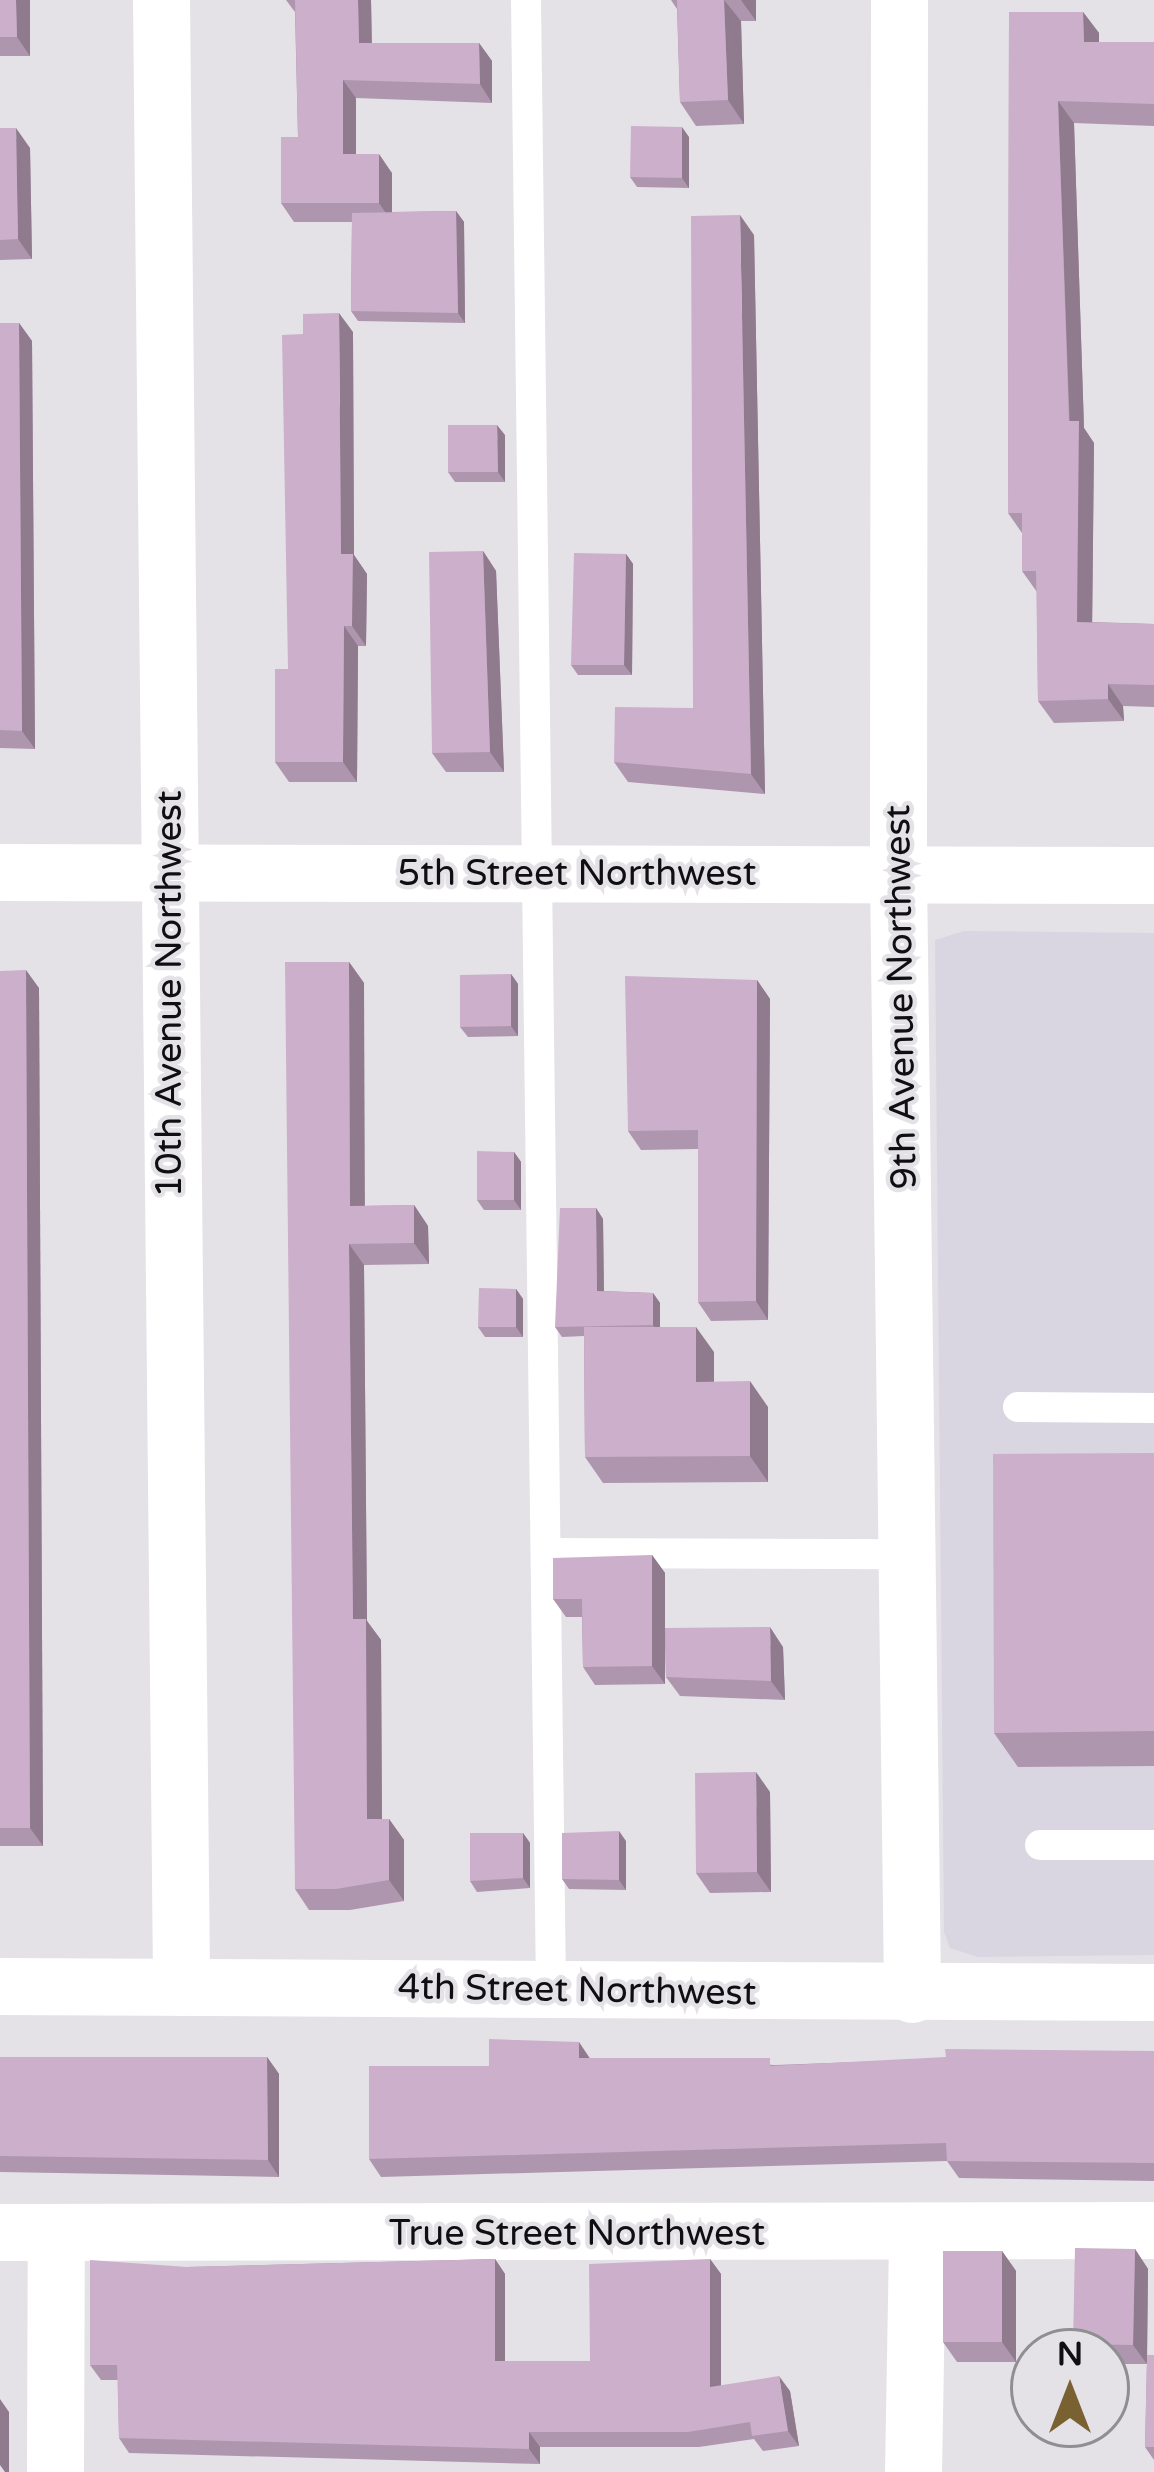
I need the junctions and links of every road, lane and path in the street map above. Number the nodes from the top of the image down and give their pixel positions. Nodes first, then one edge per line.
1 (161, 0) edge
2 (526, 0) edge
3 (899, 0) edge
4 (0, 872) edge
5 (170, 873) junction
6 (536, 874) junction
7 (898, 874) junction
8 (1154, 875) edge
9 (1018, 1407) dead end
10 (1154, 1408) edge
11 (547, 1553) junction
12 (908, 1554) junction
13 (1040, 1845) dead end
14 (1154, 1845) edge
15 (0, 1986) edge
16 (181, 1987) junction
17 (551, 1988) junction
18 (1154, 1992) edge
19 (912, 1994) junction
20 (1154, 2230) edge
21 (0, 2232) edge
22 (56, 2232) junction
23 (917, 2235) junction
24 (56, 2472) edge
25 (913, 2472) edge

1 - 5 street, 10th Avenue Northwest
2 - 6 lane
3 - 7 street, 9th Avenue Northwest
4 - 5 street, 5th Street Northwest
5 - 6 street, 5th Street Northwest
5 - 16 street, 10th Avenue Northwest
6 - 7 street, 5th Street Northwest
6 - 11 lane
7 - 8 street, 5th Street Northwest
7 - 12 street, 9th Avenue Northwest
9 - 10 lane
11 - 12 lane
11 - 17 lane
12 - 19 street, 9th Avenue Northwest
13 - 14 lane
15 - 16 street, 4th Street Northwest
16 - 17 street, 4th Street Northwest
17 - 19 street, 4th Street Northwest
18 - 19 street, 4th Street Northwest
20 - 23 street, True Street Northwest
21 - 22 street, True Street Northwest
22 - 23 street, True Street Northwest
22 - 24 street
23 - 25 street

